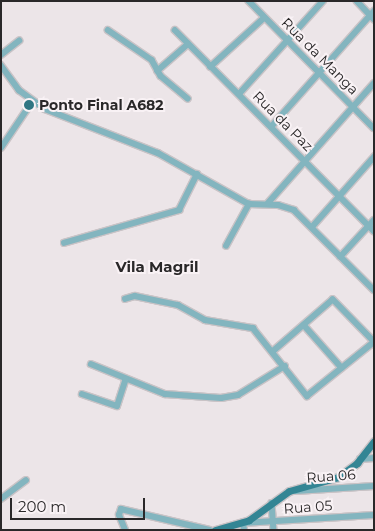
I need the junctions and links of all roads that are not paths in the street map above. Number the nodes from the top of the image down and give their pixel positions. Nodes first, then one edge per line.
1 (249, 1) edge
2 (324, 1) edge
3 (357, 1) edge
4 (372, 15) edge
5 (264, 18) junction
6 (108, 30) dead end
7 (175, 30) dead end
8 (19, 41) dead end
9 (286, 42) junction
10 (188, 44) junction
11 (1, 55) edge
12 (1, 64) edge
13 (210, 67) junction
14 (157, 71) junction
15 (318, 73) junction
16 (374, 83) edge
17 (239, 94) junction
18 (188, 100) dead end
19 (32, 102) junction
20 (353, 107) junction
21 (271, 127) junction
22 (374, 128) edge
23 (1, 148) edge
24 (374, 157) edge
25 (305, 161) junction
26 (197, 174) junction
27 (340, 197) junction
28 (268, 203) junction
29 (249, 204) junction
30 (374, 220) edge
31 (368, 226) junction
32 (312, 227) junction
33 (374, 231) edge
34 (64, 243) dead end
35 (226, 246) dead end
36 (340, 257) junction
37 (374, 290) edge
38 (125, 299) dead end
39 (304, 325) junction
40 (374, 342) edge
41 (274, 351) junction
42 (91, 364) dead end
43 (285, 366) junction
44 (342, 368) junction
45 (126, 379) junction
46 (82, 394) dead end
47 (374, 442) edge
48 (374, 458) edge
49 (360, 459) junction
50 (26, 480) dead end
51 (374, 486) edge
52 (289, 492) junction
53 (1, 499) edge
54 (272, 503) junction
55 (374, 515) edge
56 (273, 522) junction
57 (240, 527) edge
58 (125, 530) edge
59 (210, 530) edge
60 (215, 530) edge
61 (274, 530) edge

1 - 5 street, Rua da Manga
2 - 9 street
3 - 4 street
4 - 15 street
5 - 9 street, Rua da Manga
5 - 13 street
6 - 14 street
7 - 10 street, Rua da Paz
8 - 11 street
9 - 15 street, Rua da Manga
9 - 17 street
10 - 13 street, Rua da Paz
10 - 14 street
12 - 19 street
13 - 17 street, Rua da Paz
14 - 18 street
15 - 20 street, Rua da Manga
15 - 21 street
16 - 20 street, Rua da Manga
17 - 21 street, Rua da Paz
19 - 23 street
19 - 26 street
20 - 22 street, Rua da Manga
20 - 25 street, Rua da Manga
21 - 25 street, Rua da Paz
24 - 27 street
25 - 27 street, Rua da Paz
25 - 28 street, Rua da Manga
26 - 29 street
26 - 34 street
27 - 31 street, Rua da Paz
27 - 32 street
28 - 29 street
28 - 32 street
29 - 35 street
30 - 31 street
31 - 33 street, Rua da Paz
31 - 36 street
32 - 36 street
36 - 37 street
38 - 41 street
39 - 40 street
39 - 41 street
39 - 44 street
40 - 44 street
41 - 43 street
42 - 45 street
43 - 44 street
43 - 45 street
45 - 46 street
47 - 49 main road
48 - 49 street
49 - 52 main road
50 - 53 street
51 - 52 street, Rua 06
52 - 54 main road
54 - 56 street
54 - 57 main road
55 - 56 street, Rua 05
56 - 57 street, Rua 05
56 - 61 street
57 - 60 main road
58 - 59 street

